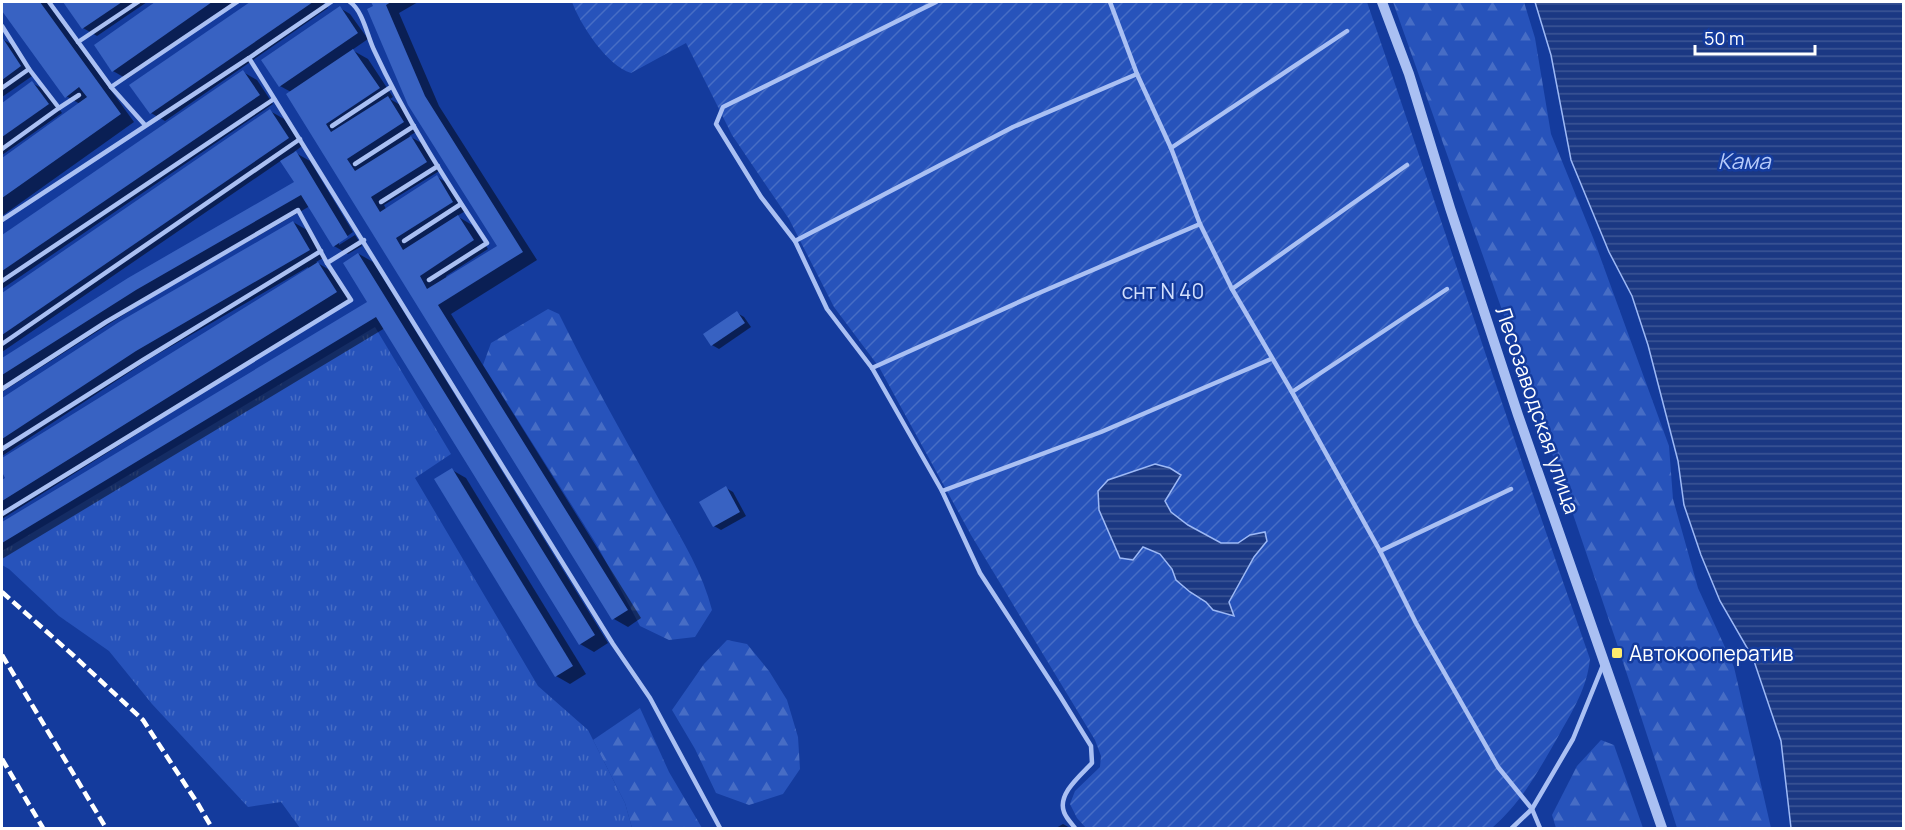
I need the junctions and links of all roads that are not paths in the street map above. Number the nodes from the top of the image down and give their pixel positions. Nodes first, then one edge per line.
1 (49, 2) edge
2 (138, 2) edge
3 (237, 2) edge
4 (331, 2) edge
5 (350, 2) edge
6 (936, 2) edge
7 (1118, 2) edge
8 (1382, 2) edge
9 (1111, 4) edge
10 (2, 28) edge
11 (1347, 31) dead end
12 (78, 42) junction
13 (249, 57) junction
14 (29, 69) junction
15 (1137, 74) junction
16 (111, 87) junction
17 (391, 87) junction
18 (2, 88) edge
19 (79, 95) dead end
20 (274, 99) junction
21 (59, 108) junction
22 (145, 125) junction
23 (332, 126) dead end
24 (414, 126) junction
25 (300, 139) junction
26 (1171, 147) junction
27 (2, 149) edge
28 (355, 164) dead end
29 (1407, 165) dead end
30 (438, 166) junction
31 (381, 202) dead end
32 (461, 204) junction
33 (2, 220) edge
34 (1200, 224) junction
35 (364, 240) junction
36 (404, 241) dead end
37 (795, 241) junction
38 (321, 251) junction
39 (327, 263) junction
40 (429, 280) dead end
41 (2, 281) edge
42 (1232, 289) junction
43 (1448, 289) dead end
44 (2, 344) edge
45 (1271, 358) junction
46 (872, 368) junction
47 (2, 390) edge
48 (1292, 392) junction
49 (2, 449) edge
50 (1511, 489) dead end
51 (942, 491) junction
52 (2, 514) edge
53 (1380, 551) junction
54 (1604, 662) junction
55 (1532, 808) junction
56 (720, 828) edge
57 (1075, 828) edge
58 (1512, 828) edge
59 (1540, 828) edge
60 (1662, 828) edge

1 - 12 lane
2 - 12 lane
3 - 16 lane
4 - 13 lane
5 - 17 lane
6 - 37 lane
7 - 9 lane
8 - 54 street, Лесозаводская улица
9 - 15 lane
10 - 14 lane
11 - 26 lane
12 - 16 lane
13 - 20 lane
13 - 22 lane
14 - 18 lane
14 - 21 lane
15 - 26 lane
15 - 37 lane
16 - 22 lane
17 - 23 lane
17 - 24 lane
19 - 21 lane
20 - 25 lane
20 - 41 lane
21 - 27 lane
22 - 33 lane
24 - 28 lane
24 - 30 lane
25 - 35 lane
25 - 44 lane
26 - 34 lane
29 - 42 lane
30 - 31 lane
30 - 32 lane
32 - 36 lane
32 - 40 lane
34 - 42 lane
34 - 46 lane
35 - 39 lane
35 - 56 lane
37 - 46 lane
38 - 39 lane
38 - 47 lane
38 - 49 lane
39 - 52 lane
42 - 45 lane
43 - 48 lane
45 - 48 lane
45 - 51 lane
46 - 51 lane
48 - 53 lane
50 - 53 lane
51 - 57 lane
53 - 55 lane
54 - 55 lane
54 - 60 street, Лесозаводская улица
55 - 58 lane
55 - 59 lane

